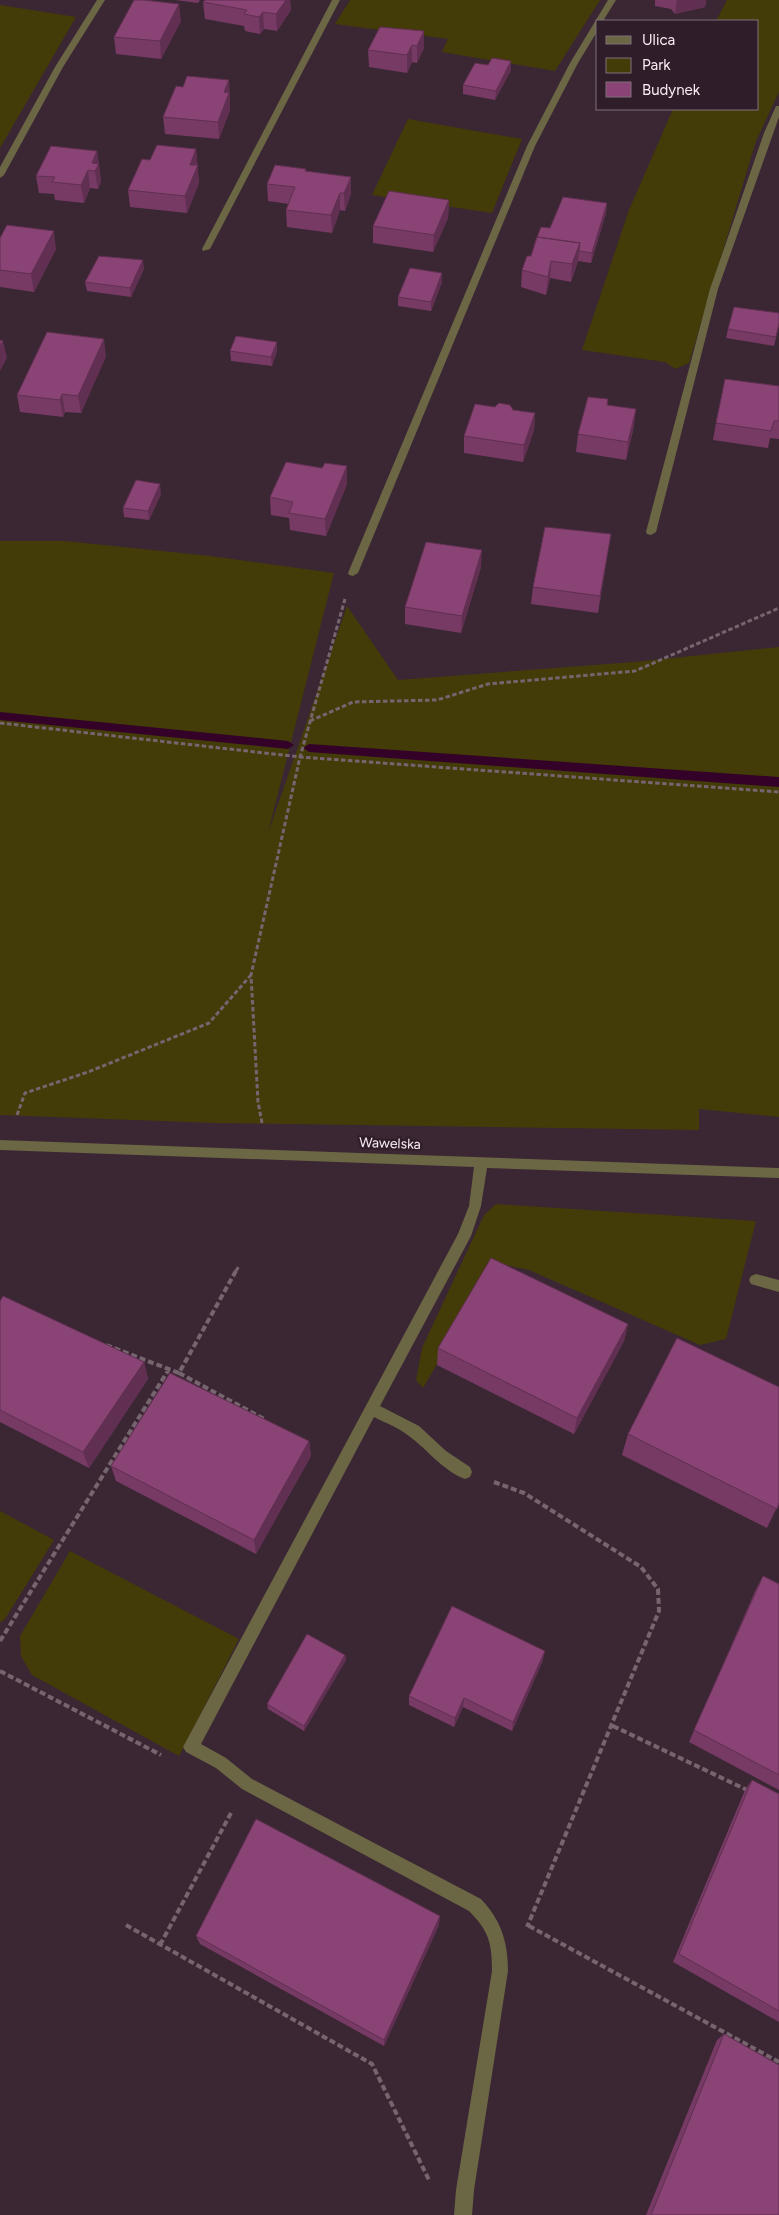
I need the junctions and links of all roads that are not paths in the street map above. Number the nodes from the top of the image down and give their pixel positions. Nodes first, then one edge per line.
1 (100, 0) edge
2 (336, 0) edge
3 (612, 0) edge
4 (599, 20) edge
5 (596, 25) edge
6 (779, 108) edge
7 (0, 175) edge
8 (206, 249) dead end
9 (651, 532) dead end
10 (353, 573) road end
11 (2, 1145) edge
12 (481, 1162) junction
13 (779, 1173) edge
14 (756, 1280) dead end
15 (779, 1286) edge
16 (372, 1409) junction
17 (465, 1472) road end
18 (463, 2215) edge

1 - 7 street
2 - 8 street
3 - 4 street
5 - 10 street
6 - 9 street
11 - 12 street, Wawelska
12 - 13 street, Wawelska
12 - 16 street
14 - 15 street
16 - 17 street
16 - 18 street

